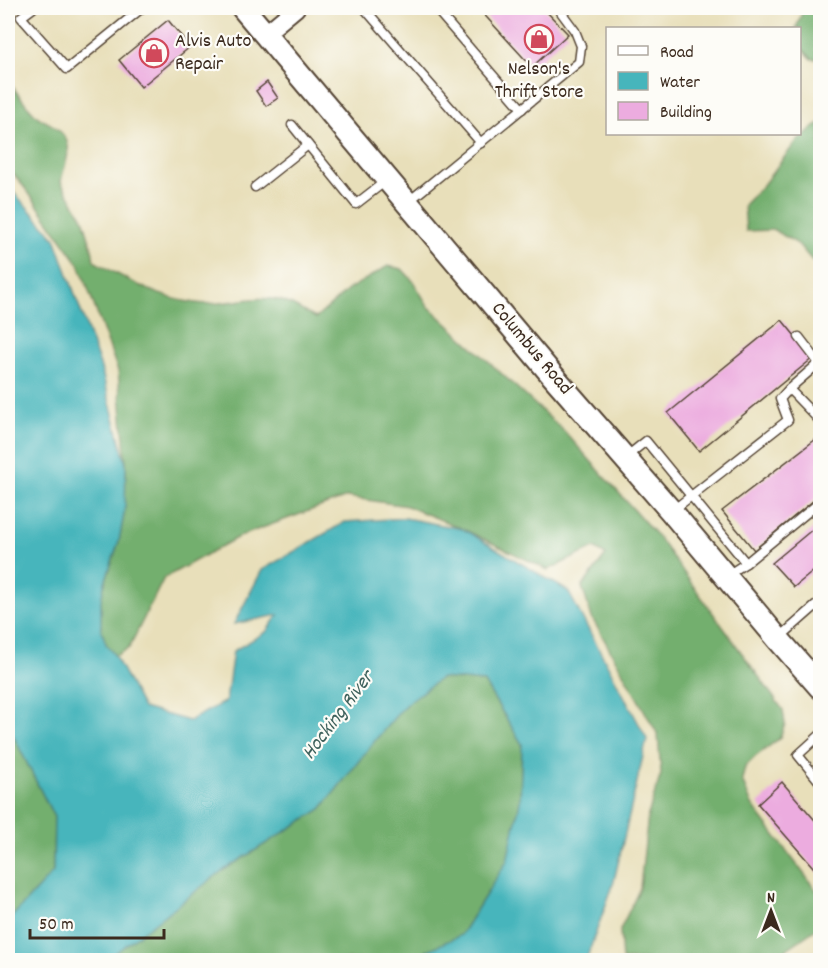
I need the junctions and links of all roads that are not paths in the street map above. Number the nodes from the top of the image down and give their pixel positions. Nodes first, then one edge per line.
1 (33, 8) edge
2 (142, 8) edge
3 (243, 8) edge
4 (296, 8) edge
5 (364, 8) edge
6 (435, 8) edge
7 (558, 8) edge
8 (266, 33) junction
9 (522, 109) junction
10 (292, 125) dead end
11 (481, 143) junction
12 (308, 146) junction
13 (388, 180) junction
14 (255, 187) dead end
15 (408, 203) junction
16 (799, 337) dead end
17 (789, 389) junction
18 (820, 420) edge
19 (625, 458) junction
20 (691, 496) junction
21 (820, 502) edge
22 (671, 511) junction
23 (746, 563) junction
24 (725, 576) junction
25 (820, 602) edge
26 (778, 639) junction
27 (820, 686) edge
28 (820, 735) edge
29 (820, 783) edge

1 - 2 lane
3 - 8 main road, Columbus Road
4 - 8 street
5 - 11 lane
6 - 9 lane
7 - 9 lane
8 - 13 main road, Columbus Road
9 - 11 lane
10 - 12 lane
11 - 15 lane
12 - 13 lane
12 - 14 lane
13 - 15 main road, Columbus Road
15 - 19 main road, Columbus Road
16 - 17 lane
17 - 18 lane
17 - 20 lane
19 - 20 lane
19 - 22 main road, Columbus Road
20 - 22 lane
20 - 23 lane
21 - 23 lane
22 - 24 main road, Columbus Road
23 - 24 lane
24 - 26 main road, Columbus Road
25 - 26 lane
26 - 27 main road, Columbus Road
28 - 29 lane

